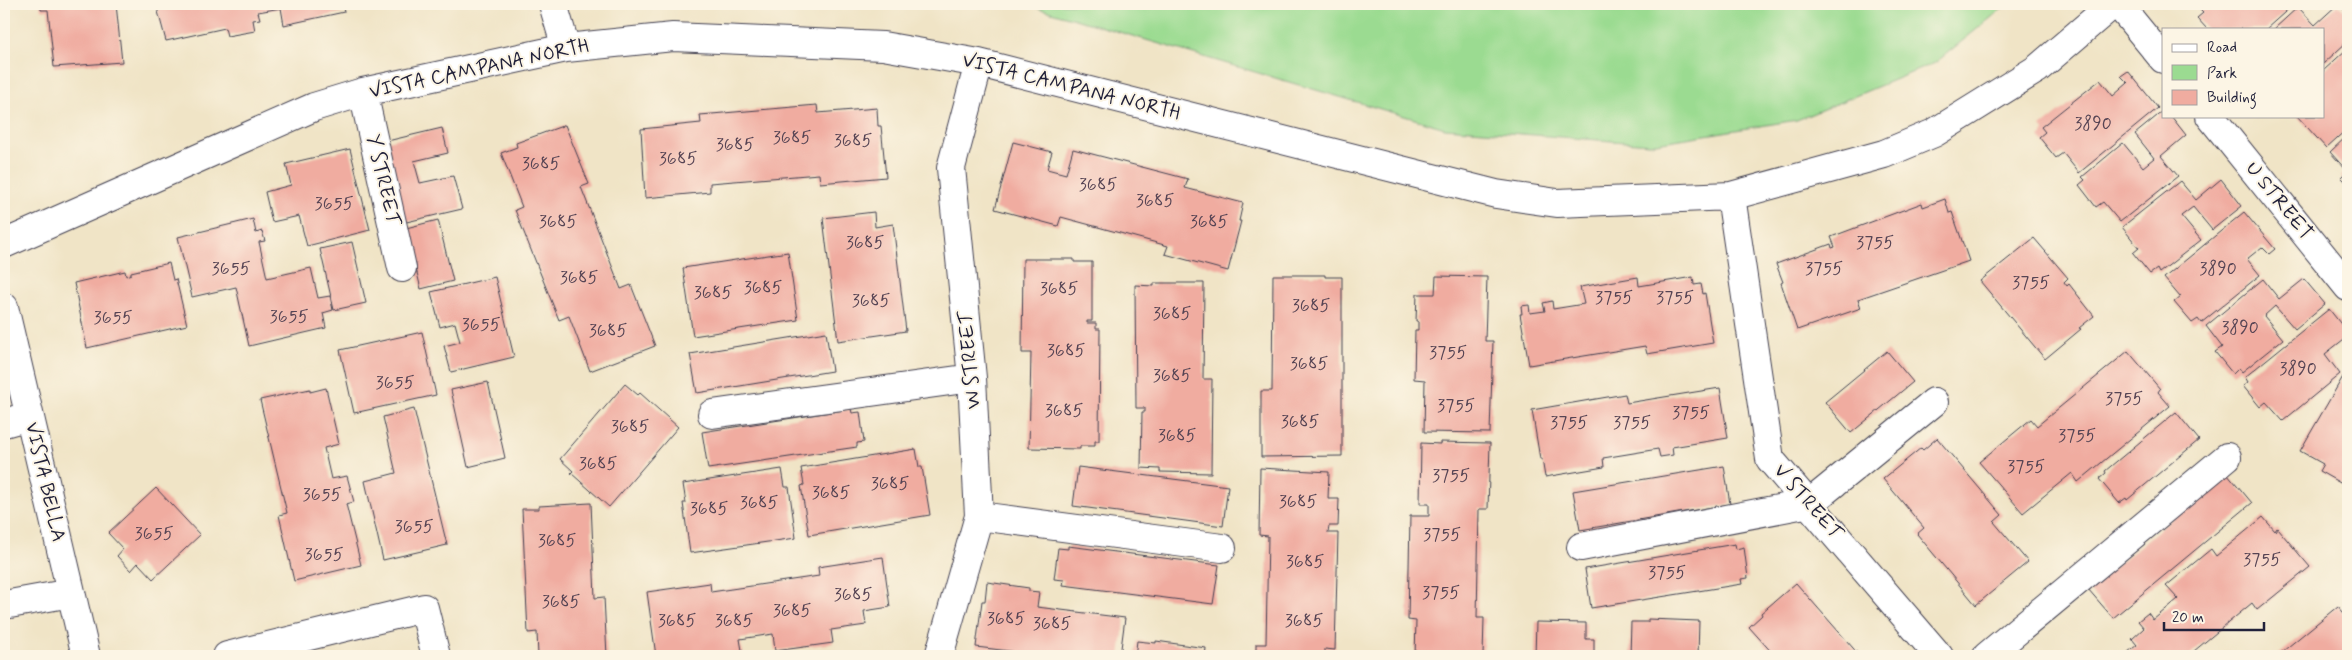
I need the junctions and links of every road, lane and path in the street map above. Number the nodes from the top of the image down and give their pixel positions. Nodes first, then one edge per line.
1 (553, 4) edge
2 (2113, 4) edge
3 (2118, 4) edge
4 (566, 48) junction
5 (2162, 58) edge
6 (980, 63) junction
7 (363, 92) junction
8 (2212, 118) edge
9 (1731, 196) junction
10 (4, 244) edge
11 (402, 268) dead end
12 (2348, 287) edge
13 (4, 307) edge
14 (972, 378) junction
15 (1934, 402) dead end
16 (712, 414) dead end
17 (17, 419) edge
18 (2226, 457) dead end
19 (1810, 503) junction
20 (980, 516) junction
21 (1581, 547) dead end
22 (1222, 548) dead end
23 (71, 593) junction
24 (4, 606) edge
25 (86, 656) edge
26 (228, 656) edge
27 (436, 656) edge
28 (939, 656) edge
29 (1939, 656) edge
30 (1987, 656) edge

1 - 4 street
2 - 9 street, VISTA CAMPANA NORTH
3 - 5 street
4 - 6 street, VISTA CAMPANA NORTH
4 - 7 street, VISTA CAMPANA NORTH
6 - 9 street, VISTA CAMPANA NORTH
6 - 14 street, W STREET
7 - 10 street, VISTA CAMPANA NORTH
7 - 11 street, Y STREET
8 - 12 street, U STREET
9 - 19 street, V STREET
13 - 17 street, VISTA BELLA
14 - 16 street
14 - 20 street, W STREET
15 - 19 street
17 - 23 street, VISTA BELLA
18 - 30 street
19 - 21 street
19 - 29 street, V STREET
20 - 22 street
20 - 28 street, W STREET
23 - 24 street
23 - 25 street, VISTA BELLA
26 - 27 street

